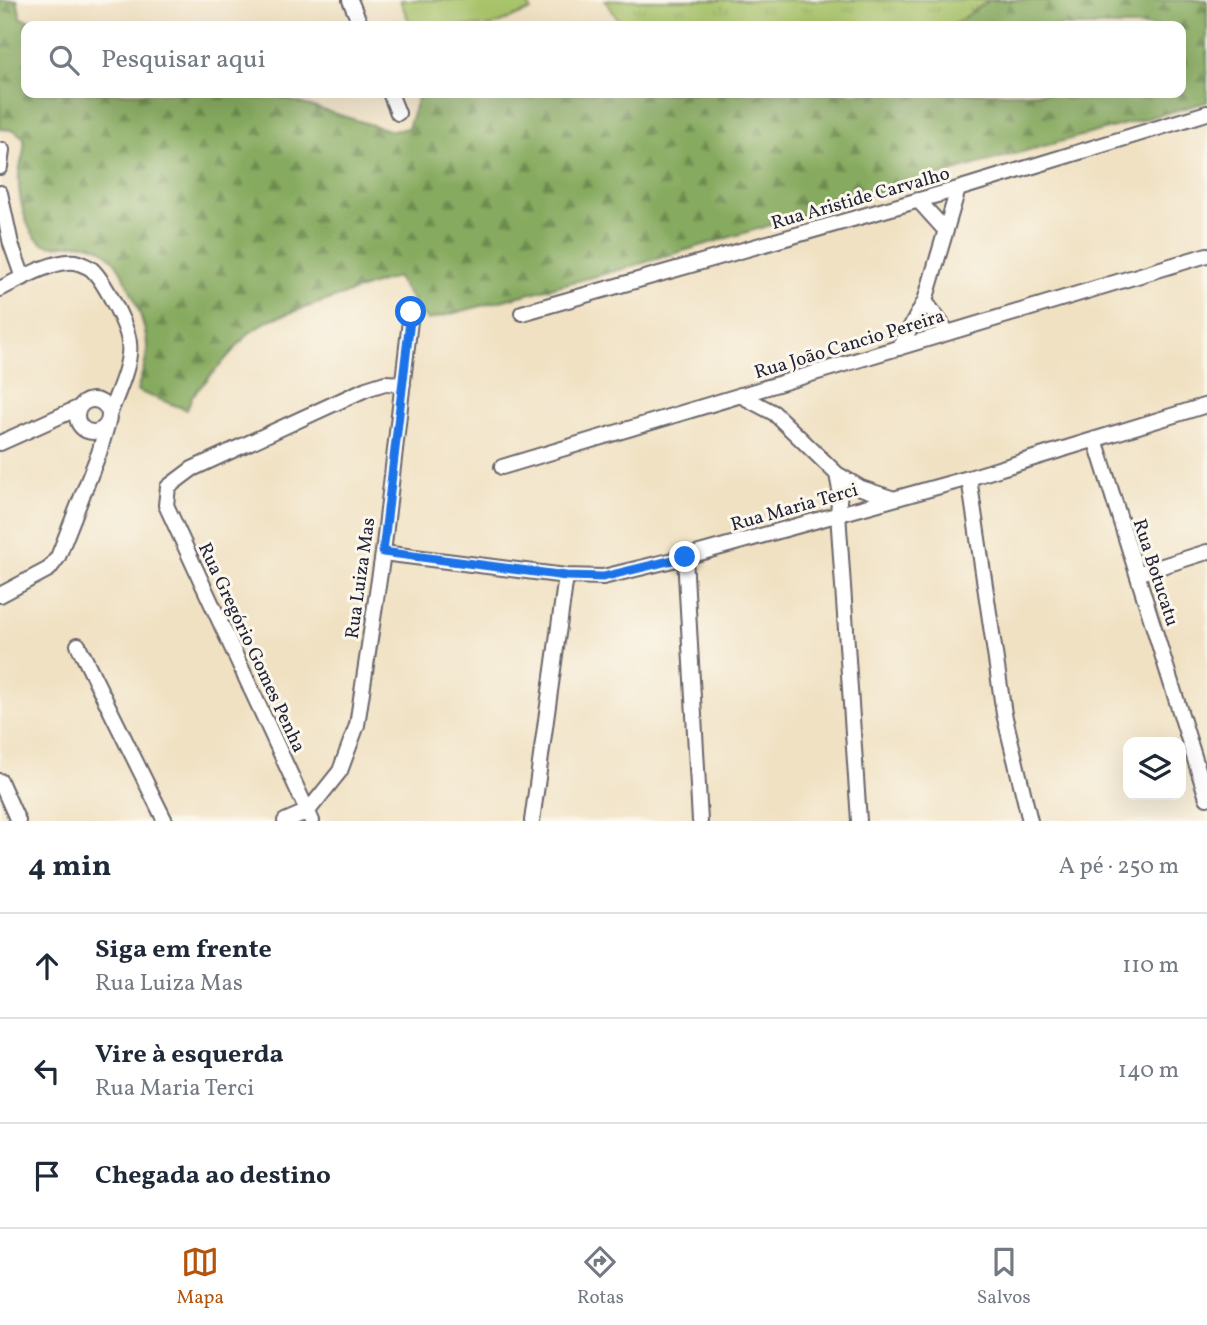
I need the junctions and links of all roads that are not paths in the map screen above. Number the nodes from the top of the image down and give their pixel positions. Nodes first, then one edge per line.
1 (349, 0) edge
2 (359, 21) edge
3 (392, 98) edge
4 (398, 113) dead end
5 (1207, 113) edge
6 (2, 150) dead end
7 (0, 167) edge
8 (958, 189) junction
9 (0, 193) edge
10 (918, 200) junction
11 (946, 231) junction
12 (1207, 255) edge
13 (23, 278) junction
14 (0, 289) edge
15 (925, 302) junction
16 (411, 312) dead end
17 (522, 313) dead end
18 (948, 333) junction
19 (898, 348) junction
20 (121, 382) junction
21 (403, 384) junction
22 (775, 385) junction
23 (740, 395) junction
24 (85, 403) junction
25 (1207, 405) edge
26 (774, 413) junction
27 (109, 419) junction
28 (50, 420) junction
29 (80, 426) junction
30 (1095, 439) junction
31 (0, 443) edge
32 (99, 453) junction
33 (502, 467) dead end
34 (837, 474) junction
35 (969, 478) junction
36 (891, 498) junction
37 (838, 513) junction
38 (383, 552) junction
39 (1207, 552) edge
40 (685, 557) junction
41 (1136, 573) junction
42 (566, 576) junction
43 (0, 595) edge
44 (78, 645) dead end
45 (0, 781) edge
46 (1207, 798) edge
47 (310, 816) edge
48 (18, 821) edge
49 (165, 821) edge
50 (285, 821) edge
51 (532, 821) edge
52 (700, 821) edge
53 (859, 821) edge
54 (1030, 821) edge

1 - 2 street
3 - 4 street
5 - 8 street, Rua Aristide Carvalho
6 - 7 street
8 - 10 street, Rua Aristide Carvalho
8 - 11 street
9 - 13 street
10 - 11 street
10 - 17 street, Rua Aristide Carvalho
11 - 15 street
12 - 18 street, Rua João Cancio Pereira
13 - 14 street
13 - 20 street
15 - 18 street
15 - 19 street
16 - 21 street, Rua Luiza Mas
18 - 19 street, Rua João Cancio Pereira
19 - 22 street, Rua João Cancio Pereira
20 - 24 street
20 - 27 street
21 - 38 street, Rua Luiza Mas
21 - 47 street, Rua Gregório Gomes Penha
22 - 23 street, Rua João Cancio Pereira
22 - 26 street
23 - 26 street
23 - 33 street, Rua João Cancio Pereira
24 - 27 street
24 - 28 street
24 - 29 street
25 - 30 street, Rua Maria Terci
26 - 34 street
27 - 29 street
27 - 32 street
28 - 29 street
28 - 31 street
29 - 32 street
30 - 35 street, Rua Maria Terci
30 - 41 street, Rua Botucatu
32 - 43 street
34 - 36 street
34 - 37 street
35 - 36 street, Rua Maria Terci
35 - 54 street
36 - 37 street, Rua Maria Terci
37 - 40 street, Rua Maria Terci
37 - 53 street
38 - 42 street, Rua Maria Terci
38 - 47 street, Rua Luiza Mas
39 - 41 street
40 - 42 street, Rua Maria Terci
40 - 52 street
41 - 46 street, Rua Botucatu
42 - 51 street
44 - 49 street
45 - 48 street
47 - 50 street, Rua Luiza Mas

